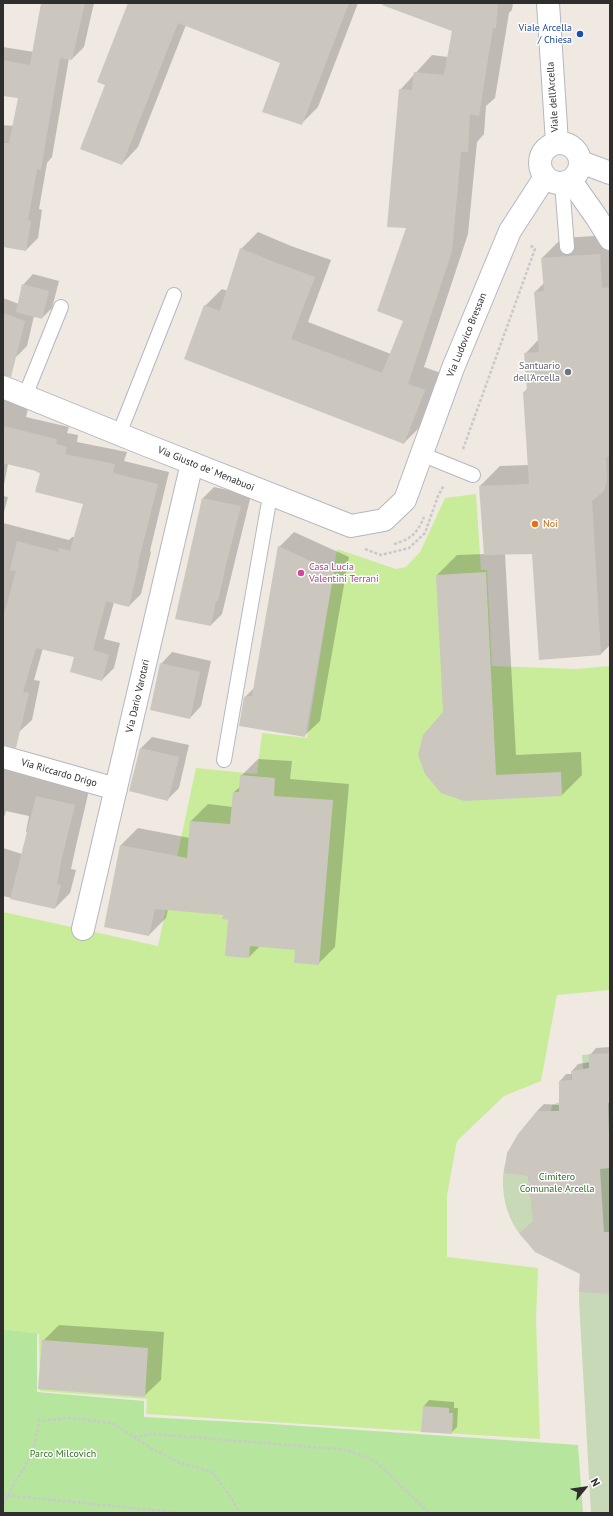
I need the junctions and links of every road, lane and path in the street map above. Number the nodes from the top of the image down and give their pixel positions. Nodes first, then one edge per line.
1 (548, 3) edge
2 (557, 143) junction
3 (610, 173) edge
4 (565, 176) junction
5 (610, 239) edge
6 (527, 242) dead end
7 (567, 247) dead end
8 (174, 295) dead end
9 (61, 307) dead end
10 (3, 386) edge
11 (25, 396) junction
12 (119, 434) junction
13 (421, 454) junction
14 (192, 463) junction
15 (454, 467) junction
16 (473, 475) dead end
17 (272, 495) junction
18 (438, 496) dead end
19 (405, 500) joint
20 (3, 757) edge
21 (224, 760) dead end
22 (116, 789) junction
23 (83, 929) dead end
24 (134, 1437) junction
25 (5, 1496) edge
26 (3, 1509) edge
27 (182, 1513) edge
28 (240, 1513) edge
29 (429, 1513) edge

1 - 2 street, Viale dell'Arcella
2 - 4 street, Viale dell'Arcella
2 - 4 street, Viale dell'Arcella
3 - 4 street
4 - 5 street
4 - 7 lane
4 - 13 street, Via Ludovico Bressan
6 - 15 path
8 - 12 lane
9 - 11 lane
10 - 11 street, Via Giusto de' Menabuoi
11 - 12 street, Via Giusto de' Menabuoi
12 - 14 street, Via Giusto de' Menabuoi
13 - 15 lane
13 - 19 street, Via Ludovico Bressan
14 - 17 street, Via Giusto de' Menabuoi
14 - 22 street, Via Dario Varotari
15 - 16 lane
15 - 18 path
17 - 19 street, Via Giusto de' Menabuoi
17 - 21 lane
20 - 22 street, Via Riccardo Drigo
22 - 23 street, Via Dario Varotari
24 - 25 path
24 - 28 path
24 - 29 path
25 - 26 path
25 - 27 path

